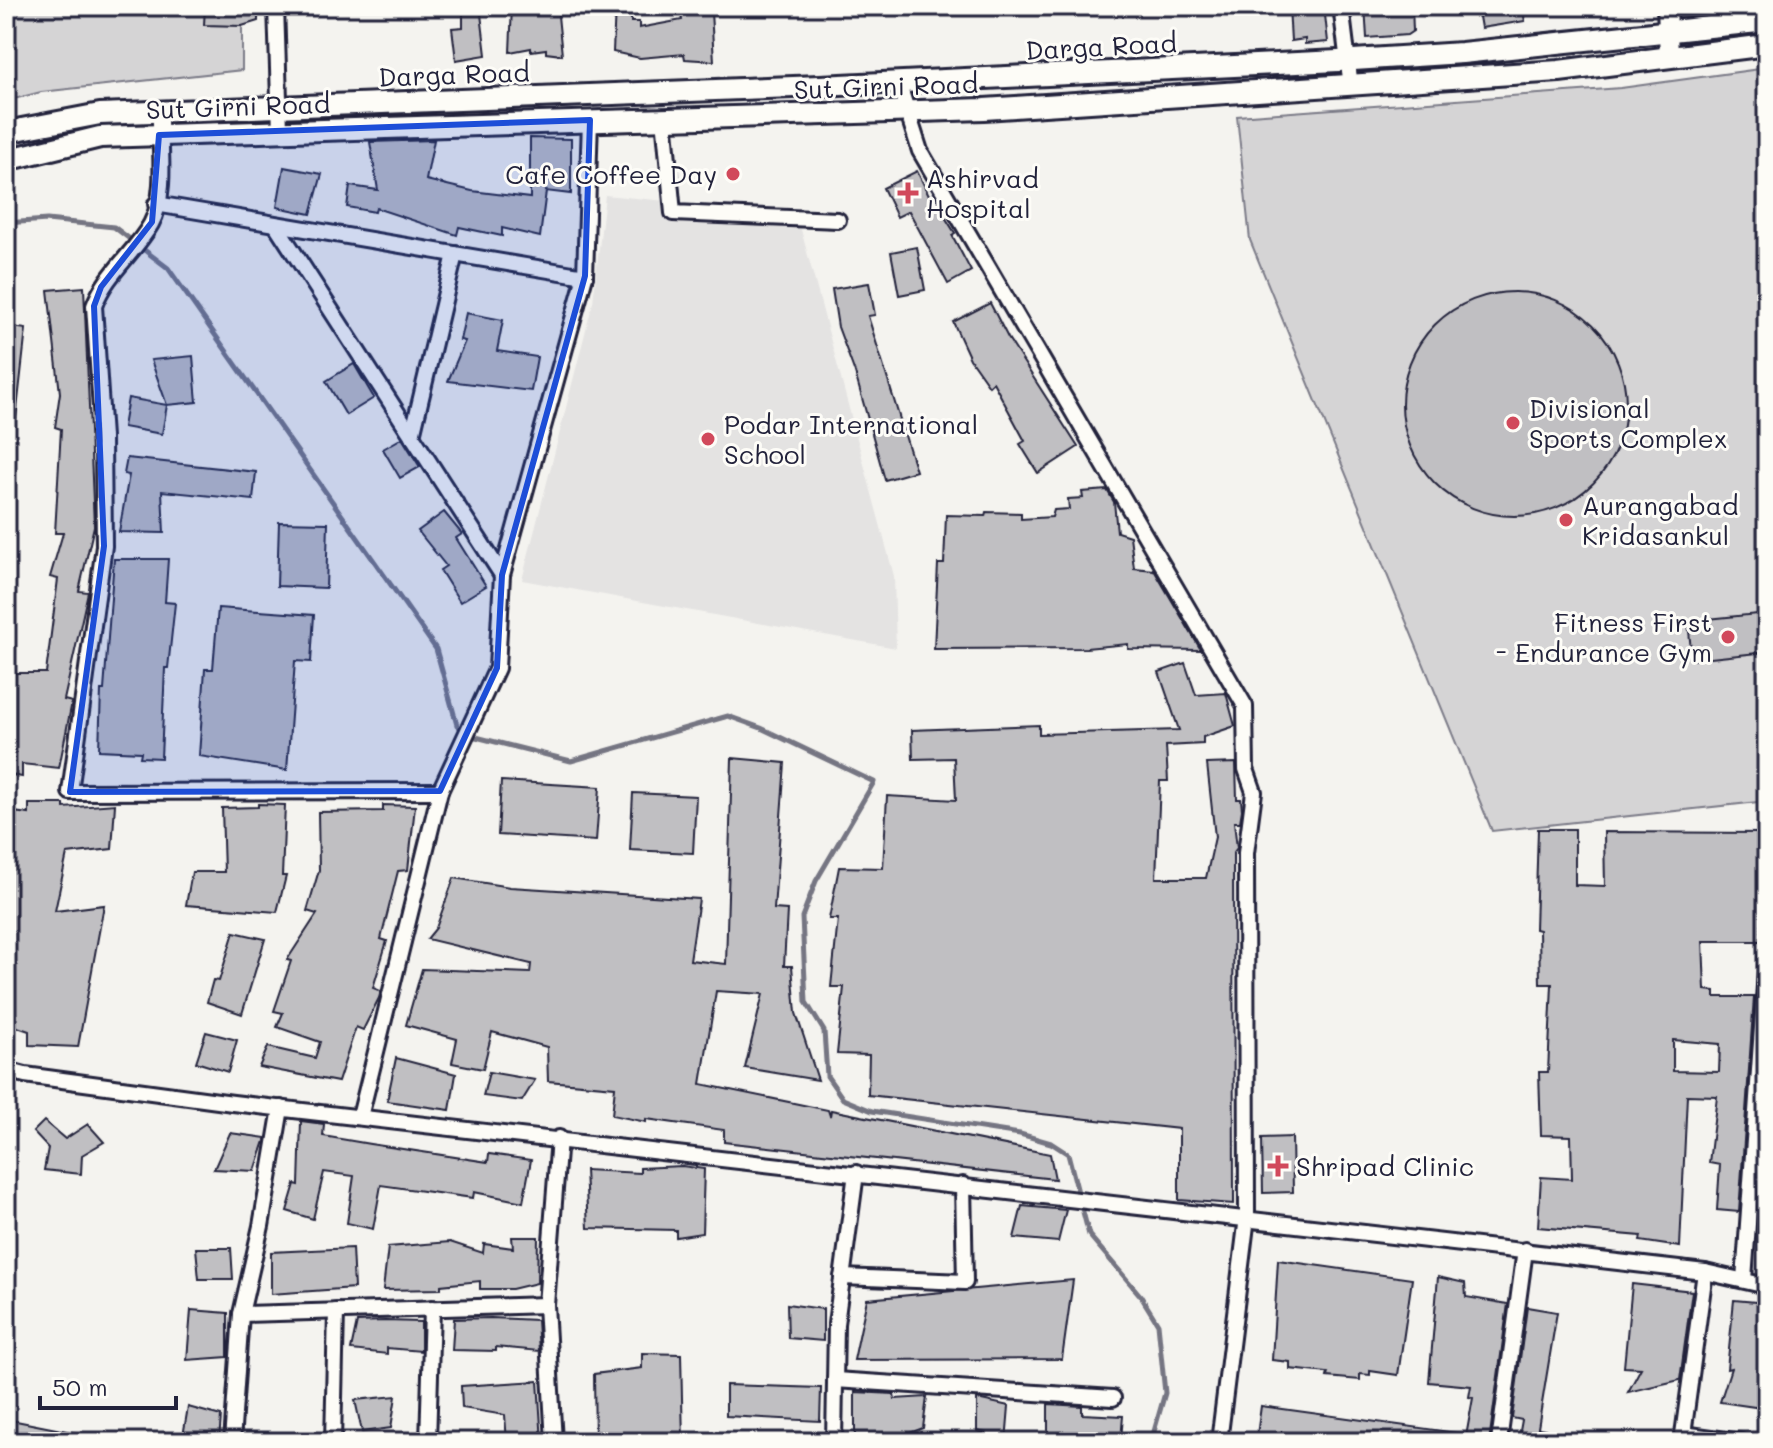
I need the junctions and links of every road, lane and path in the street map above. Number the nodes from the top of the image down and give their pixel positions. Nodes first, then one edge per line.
1 (276, 6) edge
2 (1341, 6) edge
3 (1667, 6) edge
4 (1767, 21) edge
5 (1668, 31) junction
6 (1767, 45) edge
7 (1669, 57) junction
8 (1348, 60) junction
9 (898, 82) junction
10 (1351, 87) junction
11 (279, 107) junction
12 (160, 111) junction
13 (907, 112) junction
14 (664, 118) junction
15 (590, 120) junction
16 (280, 131) junction
17 (6, 132) edge
18 (159, 135) junction
19 (6, 160) edge
20 (156, 204) junction
21 (838, 220) dead end
22 (276, 225) junction
23 (455, 254) junction
24 (585, 276) junction
25 (412, 436) junction
26 (502, 575) junction
27 (440, 791) junction
28 (1767, 958) edge
29 (6, 1070) edge
30 (281, 1108) junction
31 (360, 1117) junction
32 (559, 1138) junction
33 (856, 1173) junction
34 (963, 1185) junction
35 (1247, 1217) junction
36 (1525, 1250) junction
37 (1705, 1272) junction
38 (842, 1277) junction
39 (1744, 1280) junction
40 (1767, 1286) edge
41 (546, 1305) junction
42 (432, 1308) junction
43 (336, 1311) junction
44 (241, 1314) junction
45 (835, 1380) junction
46 (1113, 1398) dead end
47 (1683, 1438) edge
48 (232, 1442) edge
49 (333, 1442) edge
50 (428, 1442) edge
51 (554, 1442) edge
52 (834, 1442) edge
53 (1219, 1442) edge
54 (1499, 1442) edge
55 (1741, 1442) edge

1 - 11 street
2 - 8 street
3 - 5 street
4 - 5 main road, Darga Road
5 - 7 street
5 - 8 main road, Darga Road
6 - 7 main road, Sut Girni Road
7 - 10 main road, Sut Girni Road
8 - 9 main road, Darga Road
8 - 10 street
9 - 11 main road, Darga Road
9 - 13 street
10 - 13 main road, Sut Girni Road
11 - 12 main road, Darga Road
11 - 16 street
12 - 17 main road, Darga Road
12 - 18 street
13 - 14 main road, Sut Girni Road
13 - 35 street
14 - 15 main road, Sut Girni Road
14 - 21 street
15 - 16 main road, Sut Girni Road
15 - 24 street
16 - 18 main road, Sut Girni Road
18 - 19 main road, Sut Girni Road
18 - 20 street
20 - 22 street
20 - 27 street
22 - 23 street
22 - 25 street
23 - 24 street
23 - 25 street
24 - 26 street
25 - 26 street
26 - 27 street
27 - 31 street
28 - 39 street
29 - 30 street
30 - 31 street
30 - 44 street
31 - 32 street
32 - 33 street
32 - 41 street
33 - 34 street
33 - 38 street
34 - 35 street
34 - 38 street
35 - 36 street
35 - 53 street
36 - 37 street
36 - 54 street
37 - 39 street
37 - 47 street
38 - 45 street
39 - 40 street
41 - 42 street
41 - 51 street
42 - 43 street
42 - 50 street
43 - 44 street
43 - 49 street
44 - 48 street
45 - 46 street
45 - 52 street
47 - 55 street

